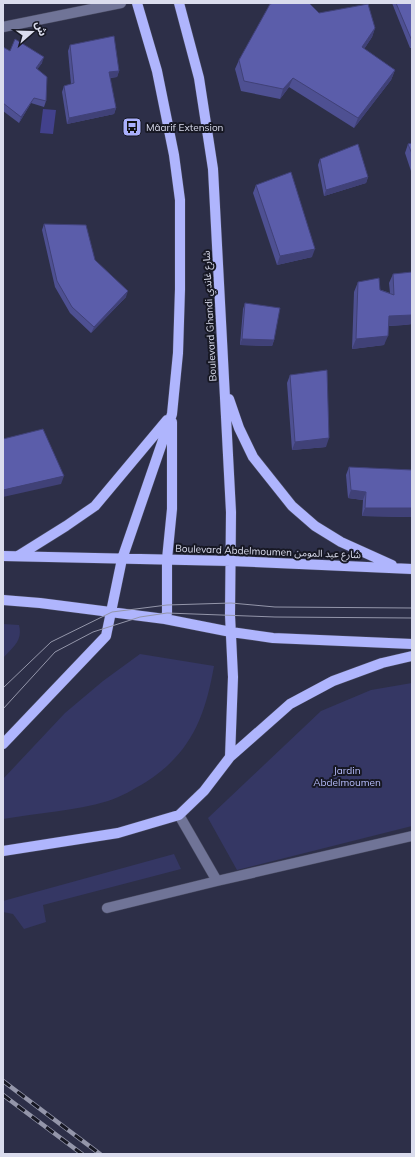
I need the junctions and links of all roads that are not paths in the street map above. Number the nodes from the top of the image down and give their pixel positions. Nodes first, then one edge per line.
1 (121, 3) edge
2 (137, 3) edge
3 (179, 3) edge
4 (3, 27) edge
5 (225, 385) junction
6 (172, 414) junction
7 (3, 556) edge
8 (18, 556) junction
9 (122, 559) junction
10 (166, 559) junction
11 (232, 561) junction
12 (395, 567) junction
13 (412, 569) edge
14 (3, 600) edge
15 (112, 612) junction
16 (165, 619) junction
17 (232, 632) junction
18 (412, 644) edge
19 (412, 656) edge
20 (3, 744) edge
21 (230, 757) junction
22 (179, 815) junction
23 (412, 836) edge
24 (3, 851) edge
25 (217, 881) junction
26 (107, 908) dead end

1 - 4 street
2 - 6 main road
3 - 5 main road, Boulevard Ghandi شارع غاندي
5 - 11 main road, Boulevard Ghandi شارع غاندي
5 - 12 main road
6 - 8 main road
6 - 9 main road
6 - 10 main road
7 - 8 main road, Boulevard Abdelmoumen شارع عبد المومن
8 - 9 main road, Boulevard Abdelmoumen شارع عبد المومن
9 - 10 main road, Boulevard Abdelmoumen شارع عبد المومن
9 - 15 main road
10 - 11 main road, Boulevard Abdelmoumen شارع عبد المومن
10 - 16 main road
11 - 12 main road, Boulevard Abdelmoumen شارع عبد المومن
11 - 17 main road, Boulevard Ghandi شارع غاندي
12 - 13 main road, Boulevard Abdelmoumen شارع عبد المومن
14 - 15 main road
15 - 16 main road
15 - 20 main road
16 - 17 main road
17 - 18 main road
17 - 21 main road, Boulevard Ghandi شارع غاندي
19 - 21 main road
21 - 22 main road
22 - 24 main road
22 - 25 street
23 - 25 street
25 - 26 street

